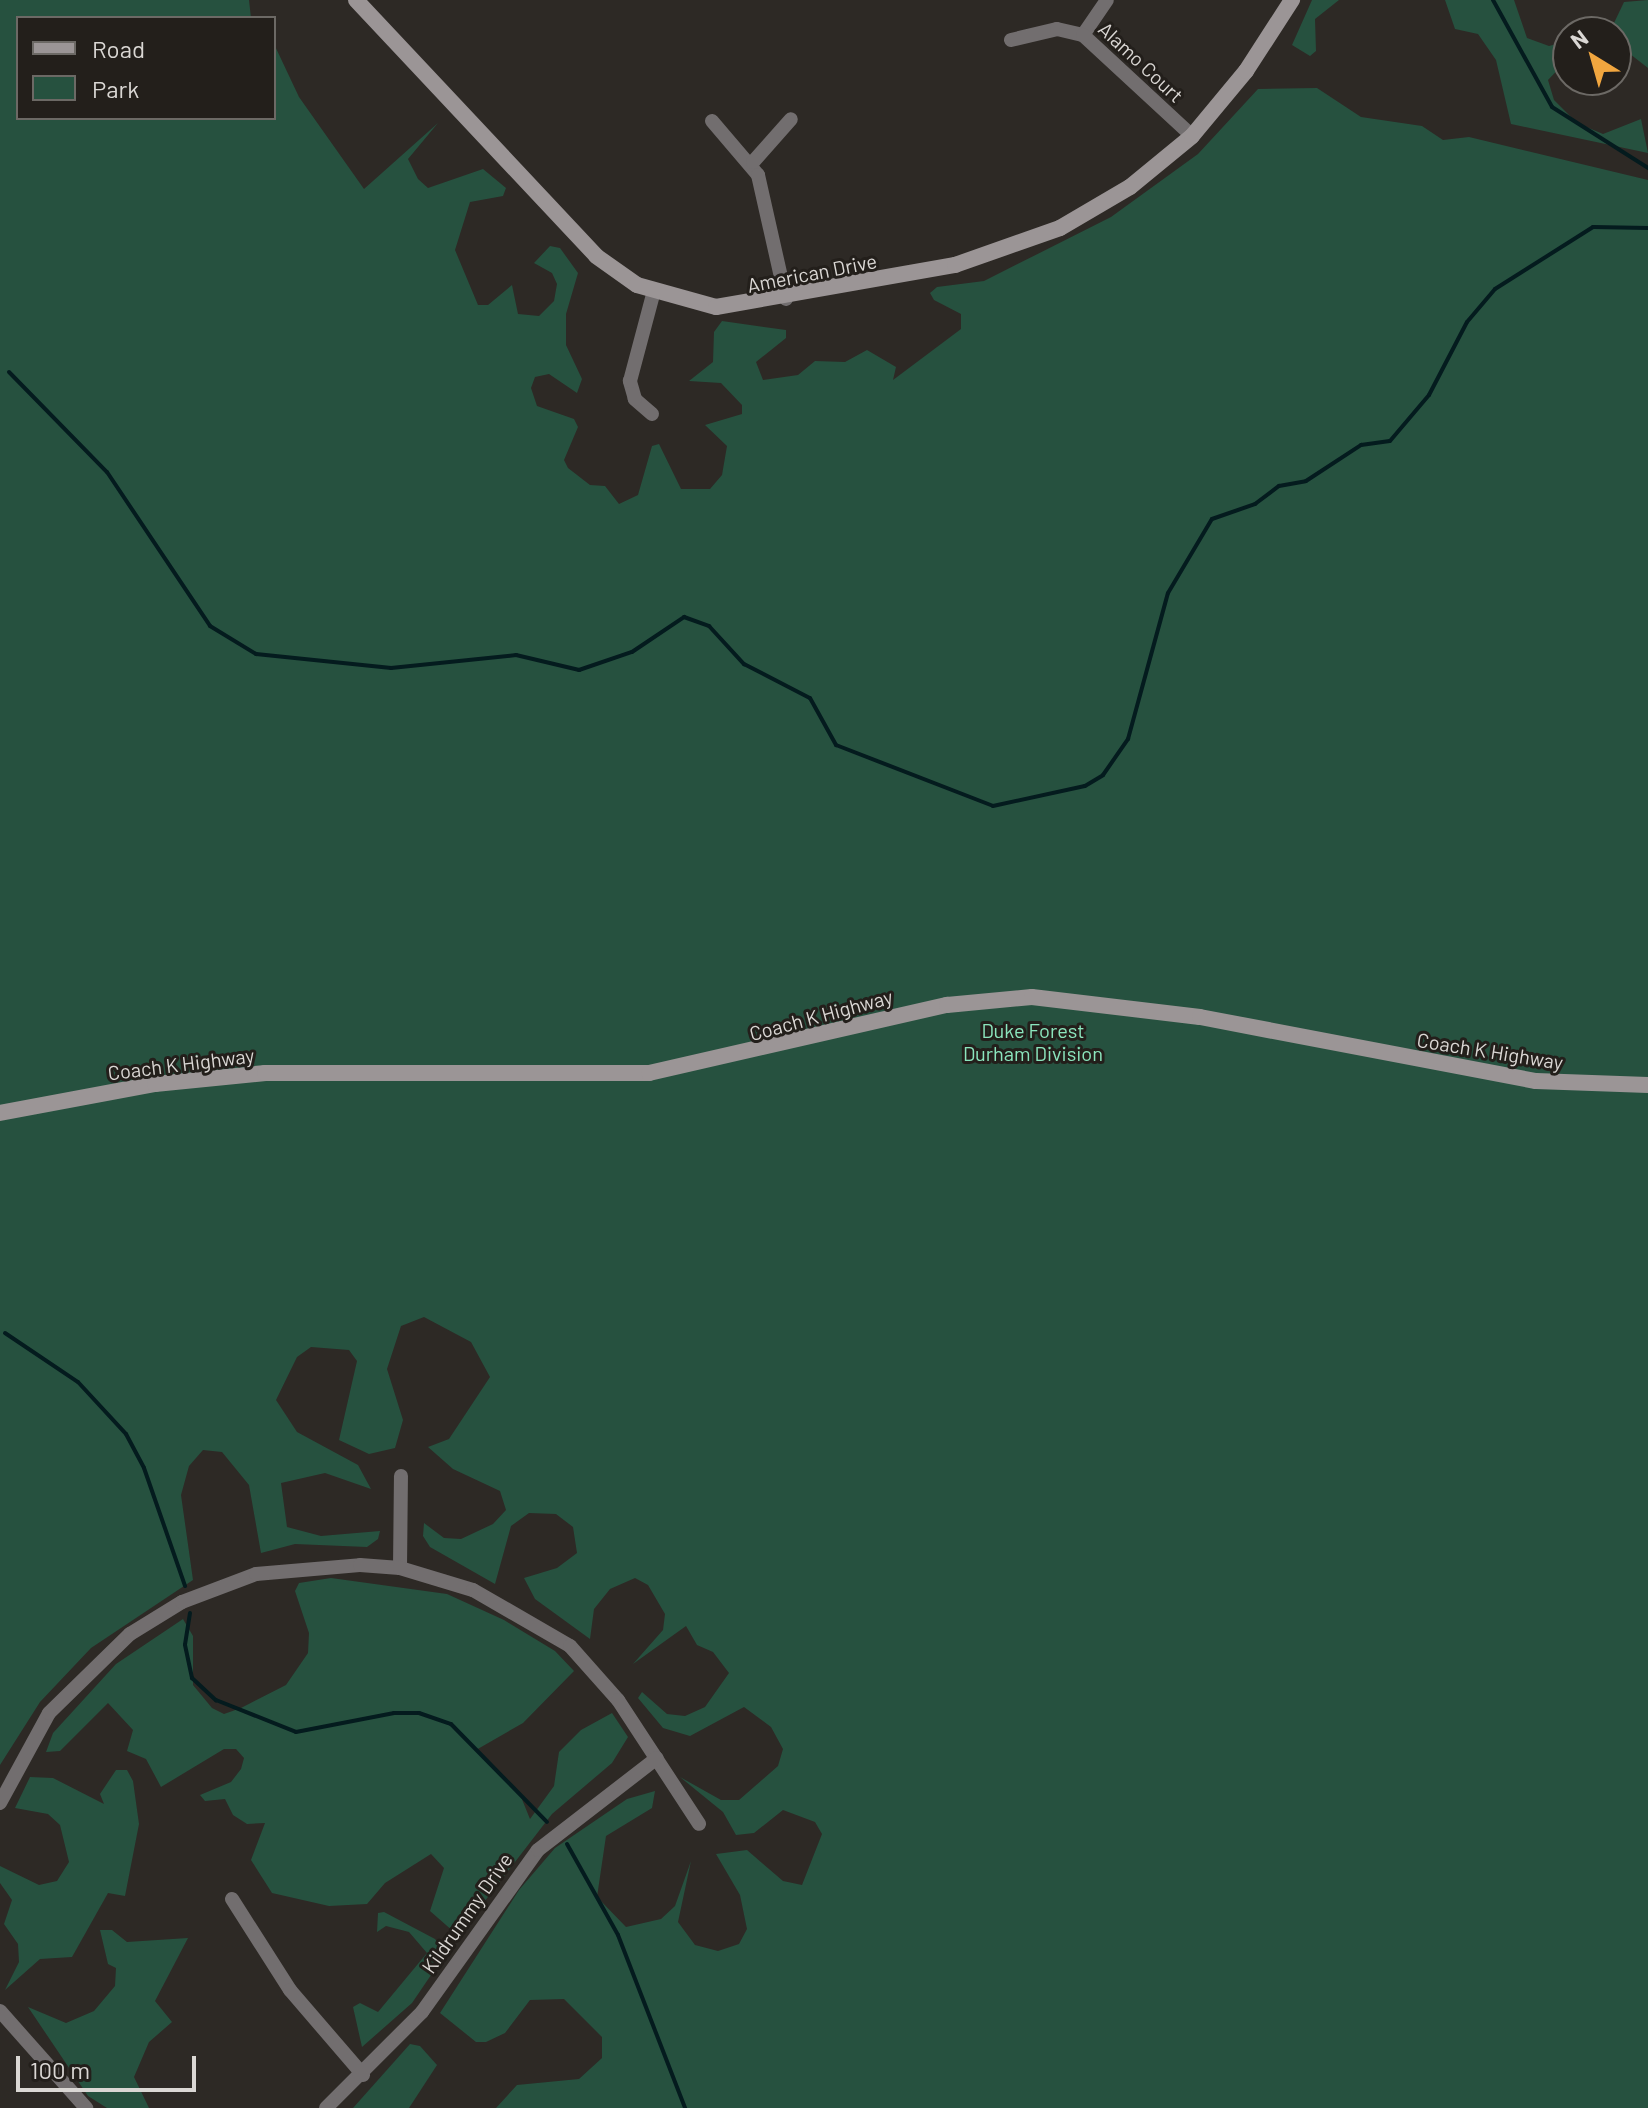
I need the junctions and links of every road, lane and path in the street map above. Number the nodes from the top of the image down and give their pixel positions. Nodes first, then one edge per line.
1 (356, 0) edge
2 (1107, 0) edge
3 (1292, 0) edge
4 (1083, 35) junction
5 (1011, 40) dead end
6 (791, 119) dead end
7 (712, 121) dead end
8 (1192, 136) junction
9 (753, 162) junction
10 (654, 291) junction
11 (786, 299) junction
12 (652, 414) dead end
13 (1648, 1085) edge
14 (0, 1113) edge
15 (401, 1476) dead end
16 (400, 1568) junction
17 (657, 1758) junction
18 (0, 1803) edge
19 (699, 1824) dead end
20 (232, 1899) dead end
21 (0, 2011) edge
22 (363, 2075) junction
23 (86, 2108) edge
24 (326, 2108) edge

1 - 10 street, American Drive
2 - 4 street
3 - 8 street, American Drive
4 - 5 street, Alamo Court
4 - 8 street, Alamo Court
6 - 9 street
7 - 9 street
8 - 11 street, American Drive
9 - 11 street
10 - 11 street, American Drive
10 - 12 street
13 - 14 street, Coach K Highway
15 - 16 street
16 - 17 street
16 - 18 street
17 - 19 street
17 - 22 street, Kildrummy Drive
20 - 22 street
21 - 23 street
22 - 24 street, Kildrummy Drive

